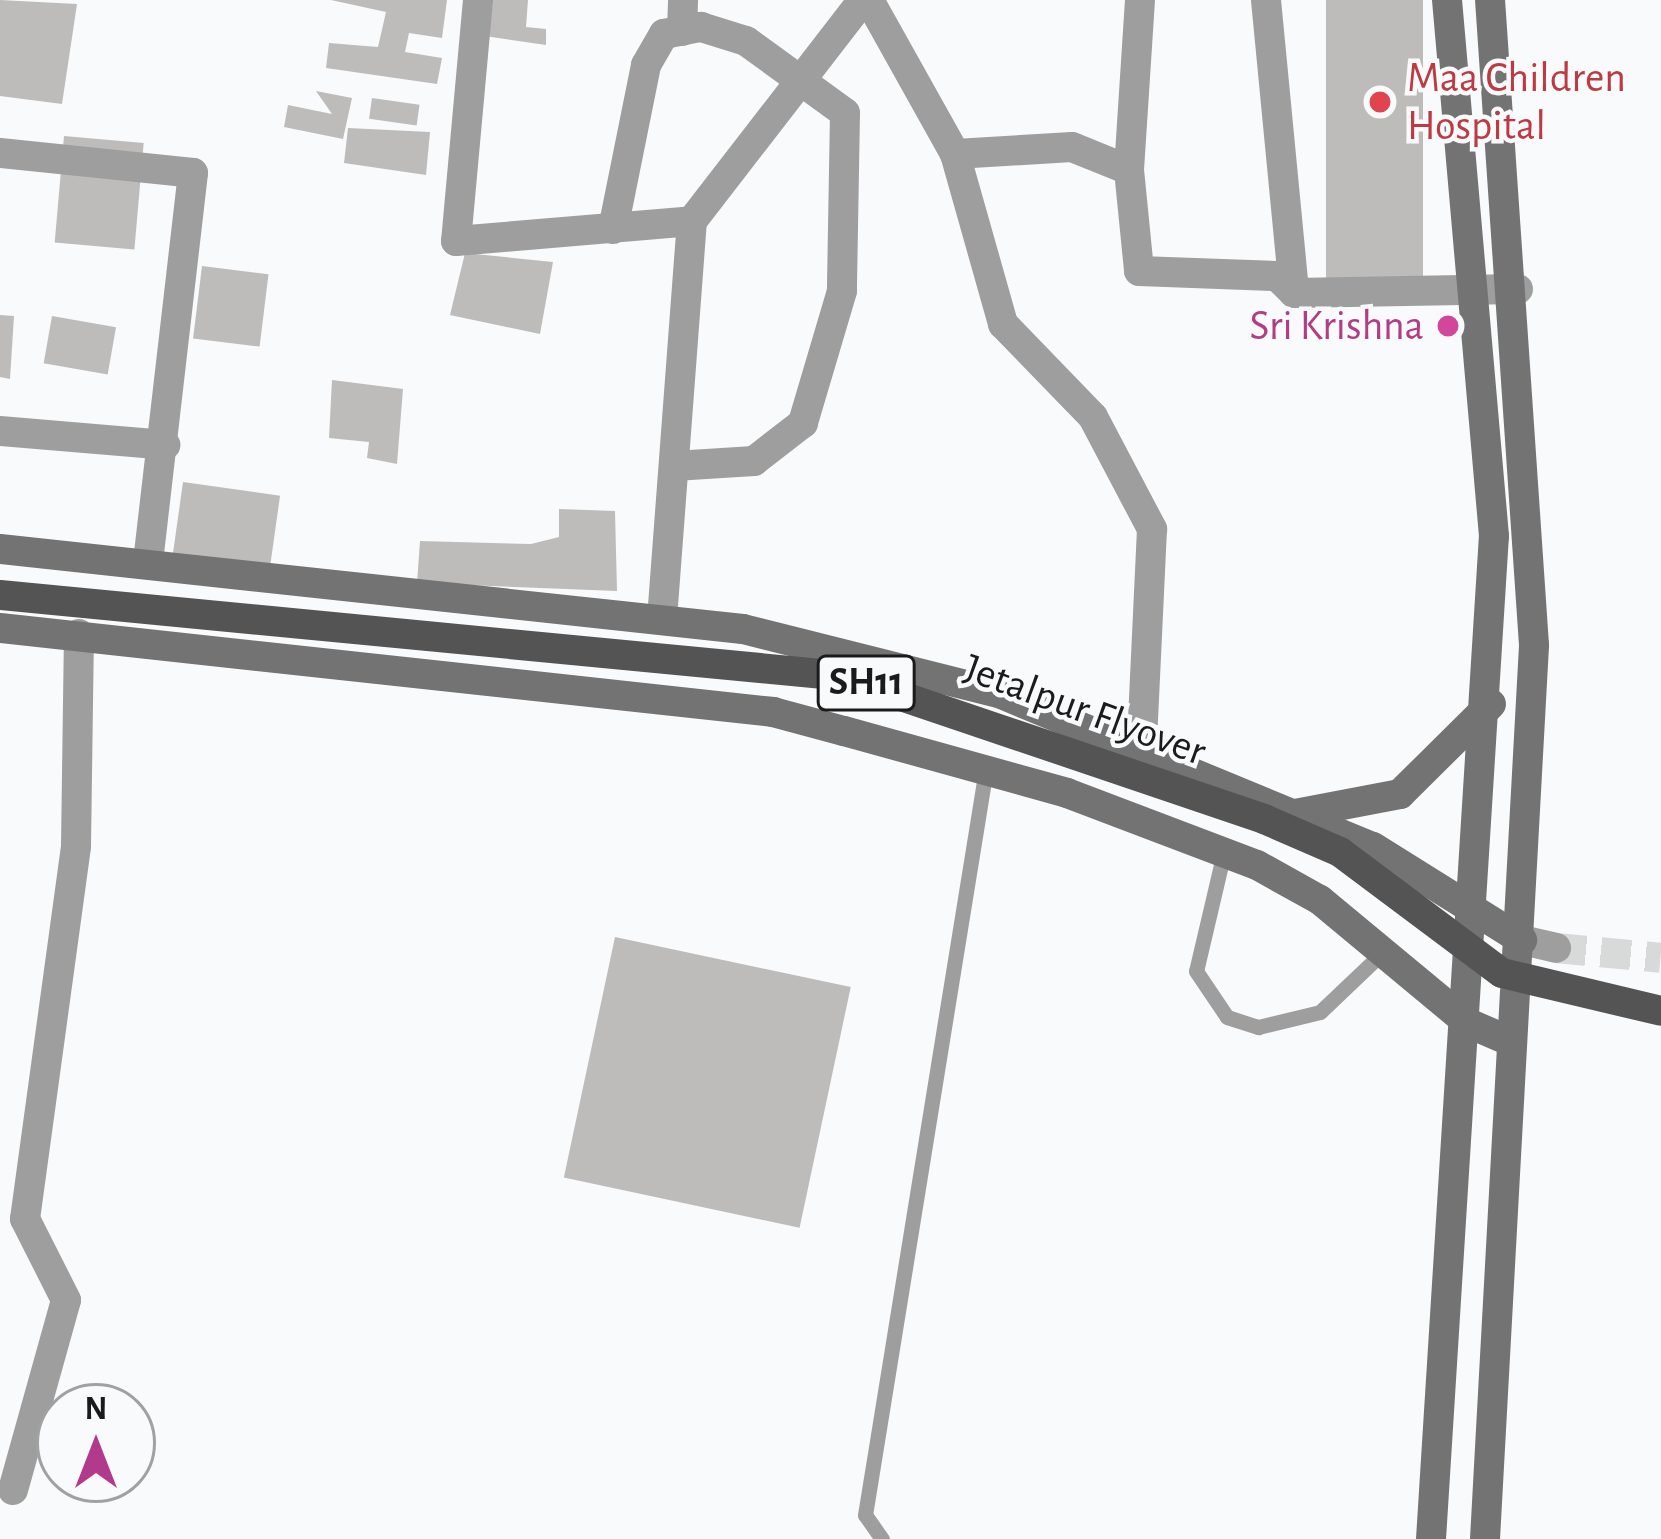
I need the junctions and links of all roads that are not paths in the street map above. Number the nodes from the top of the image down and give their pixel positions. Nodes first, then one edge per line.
1 (478, 0) edge
2 (866, 0) edge
3 (1140, 0) edge
4 (1266, 0) edge
5 (1447, 0) edge
6 (1490, 0) edge
7 (682, 16) edge
8 (802, 76) junction
9 (0, 153) edge
10 (955, 154) junction
11 (1129, 170) junction
12 (692, 221) junction
13 (613, 229) junction
14 (1518, 289) junction
15 (1477, 291) junction
16 (1294, 292) junction
17 (0, 431) edge
18 (165, 445) junction
19 (674, 466) junction
20 (0, 550) edge
21 (148, 560) junction
22 (0, 595) edge
23 (662, 620) junction
24 (0, 628) edge
25 (79, 634) junction
26 (1491, 704) junction
27 (1142, 744) junction
28 (985, 775) junction
29 (1295, 814) junction
30 (1224, 853) junction
31 (1478, 916) junction
32 (1522, 940) junction
33 (1556, 948) tunnel mouth
34 (1381, 954) junction
35 (1661, 1011) edge
36 (1468, 1023) junction
37 (1512, 1042) junction
38 (13, 1490) dead end
39 (883, 1539) edge
40 (1431, 1539) edge
41 (1485, 1539) edge

1 - 13 street
2 - 8 street
2 - 10 street
3 - 11 street
4 - 16 street
5 - 15 main road
6 - 14 main road
7 - 8 street
7 - 13 street
8 - 12 street
8 - 19 street
9 - 18 street
10 - 11 street
10 - 27 street
11 - 16 street
12 - 13 street
12 - 19 street
14 - 15 street
14 - 32 main road
15 - 16 street
15 - 26 main road
17 - 18 street
18 - 21 street
19 - 23 street
20 - 21 main road
21 - 23 main road
22 - 35 main road, Jetalpur Flyover / SH11
23 - 27 main road
24 - 25 main road
25 - 28 main road
25 - 38 street
26 - 29 main road
26 - 31 main road
27 - 29 main road
28 - 30 main road
28 - 39 lane
29 - 31 main road
30 - 34 main road
30 - 34 lane
31 - 32 main road
31 - 36 main road
32 - 33 street
32 - 37 main road
34 - 36 main road
36 - 37 main road
36 - 40 main road
37 - 41 main road

